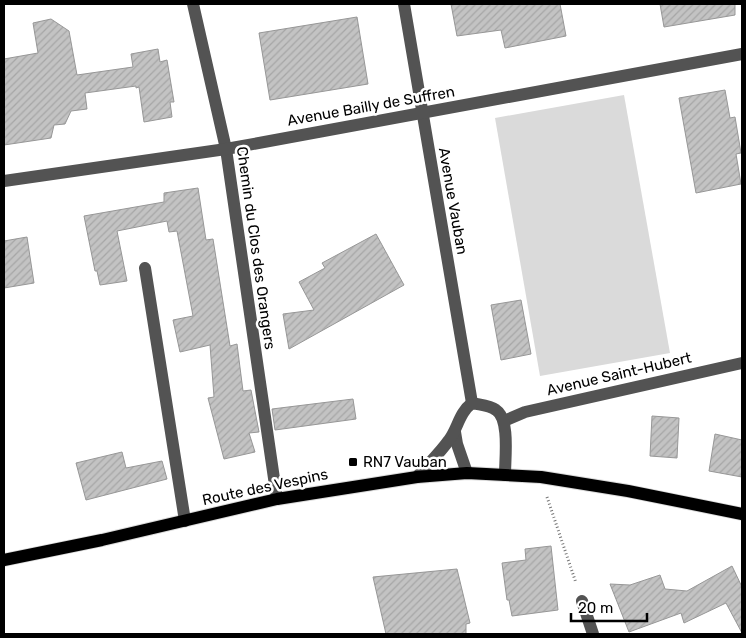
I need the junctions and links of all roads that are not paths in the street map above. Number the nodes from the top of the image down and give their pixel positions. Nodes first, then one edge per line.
1 (193, 4) edge
2 (404, 4) edge
3 (742, 54) edge
4 (421, 114) junction
5 (226, 149) junction
6 (4, 181) edge
7 (145, 268) dead end
8 (742, 363) edge
9 (472, 404) junction
10 (504, 421) junction
11 (455, 432) junction
12 (467, 474) junction
13 (505, 475) junction
14 (417, 477) junction
15 (277, 500) junction
16 (742, 514) edge
17 (184, 521) junction
18 (4, 560) edge
19 (582, 601) road end
20 (593, 634) edge

1 - 5 street, Chemin du Clos des Orangers
2 - 4 street, Avenue Vauban
3 - 4 street, Avenue Bailly de Suffren
4 - 5 street, Avenue Bailly de Suffren
4 - 9 street, Avenue Vauban
5 - 6 street, Avenue Bailly de Suffren
5 - 15 street, Chemin du Clos des Orangers
7 - 17 street
8 - 10 street, Avenue Saint-Hubert
9 - 10 street
9 - 11 street
10 - 13 street
11 - 12 street
11 - 14 street
12 - 13 main road, Route des Vespins
12 - 14 main road, Route des Vespins
13 - 16 main road, Route des Vespins
14 - 15 main road, Route des Vespins
15 - 17 main road, Route des Vespins
17 - 18 main road, Route des Vespins
19 - 20 street

